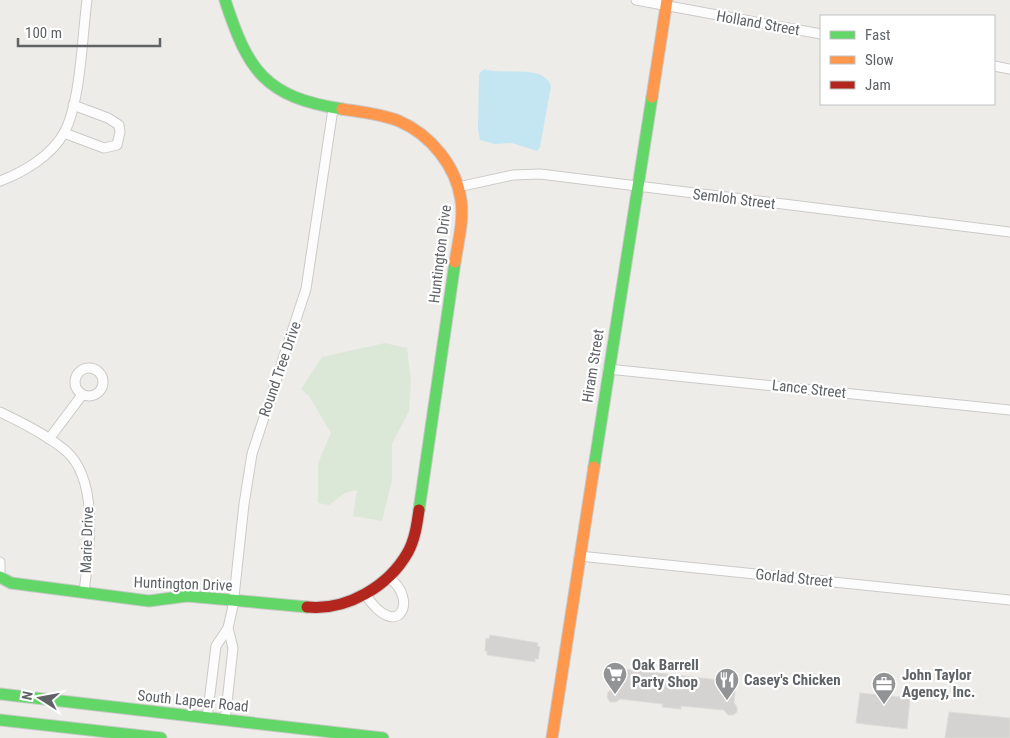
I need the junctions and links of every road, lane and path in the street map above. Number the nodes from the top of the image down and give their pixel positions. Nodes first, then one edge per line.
1 (87, 0) edge
2 (225, 0) edge
3 (636, 0) edge
4 (666, 3) edge
5 (820, 34) edge
6 (995, 66) edge
7 (1010, 69) edge
8 (73, 105) junction
9 (333, 109) junction
10 (64, 133) junction
11 (0, 181) edge
12 (458, 187) junction
13 (636, 187) junction
14 (1010, 232) edge
15 (608, 369) junction
16 (82, 395) dead end
17 (1010, 410) edge
18 (0, 412) edge
19 (49, 439) junction
20 (579, 556) junction
21 (0, 562) edge
22 (0, 576) edge
23 (388, 577) junction
24 (84, 592) junction
25 (365, 594) junction
26 (234, 600) junction
27 (1010, 600) edge
28 (228, 628) junction
29 (0, 694) edge
30 (207, 718) junction
31 (0, 720) edge
32 (225, 720) junction
33 (348, 736) edge
34 (160, 738) edge
35 (383, 738) edge
36 (552, 738) edge

1 - 8 street
2 - 9 street, Huntington Drive
3 - 4 street, Holland Street
4 - 5 street, Holland Street
4 - 13 street, Hiram Street
6 - 7 street
8 - 10 street
8 - 10 street
9 - 12 street, Huntington Drive
9 - 26 street, Round Tree Drive
10 - 11 street
12 - 13 street, Semloh Street
12 - 23 street, Huntington Drive
13 - 14 street, Semloh Street
13 - 15 street, Hiram Street
15 - 17 street, Lance Street
15 - 20 street, Hiram Street
16 - 19 street
18 - 19 street, Marie Drive
19 - 24 street, Marie Drive
20 - 27 street, Gorlad Street
20 - 36 street, Hiram Street
21 - 22 street, Huntington Drive
22 - 24 street, Huntington Drive
23 - 25 street, Huntington Drive
23 - 25 street
24 - 26 street, Huntington Drive
25 - 26 street, Huntington Drive
26 - 28 street, Round Tree Drive
28 - 30 street, Round Tree Drive
28 - 32 street, Round Tree Drive
29 - 30 street, South Lapeer Road
30 - 32 street, South Lapeer Road
31 - 34 street
32 - 33 street, South Lapeer Road
33 - 35 street, South Lapeer Road

